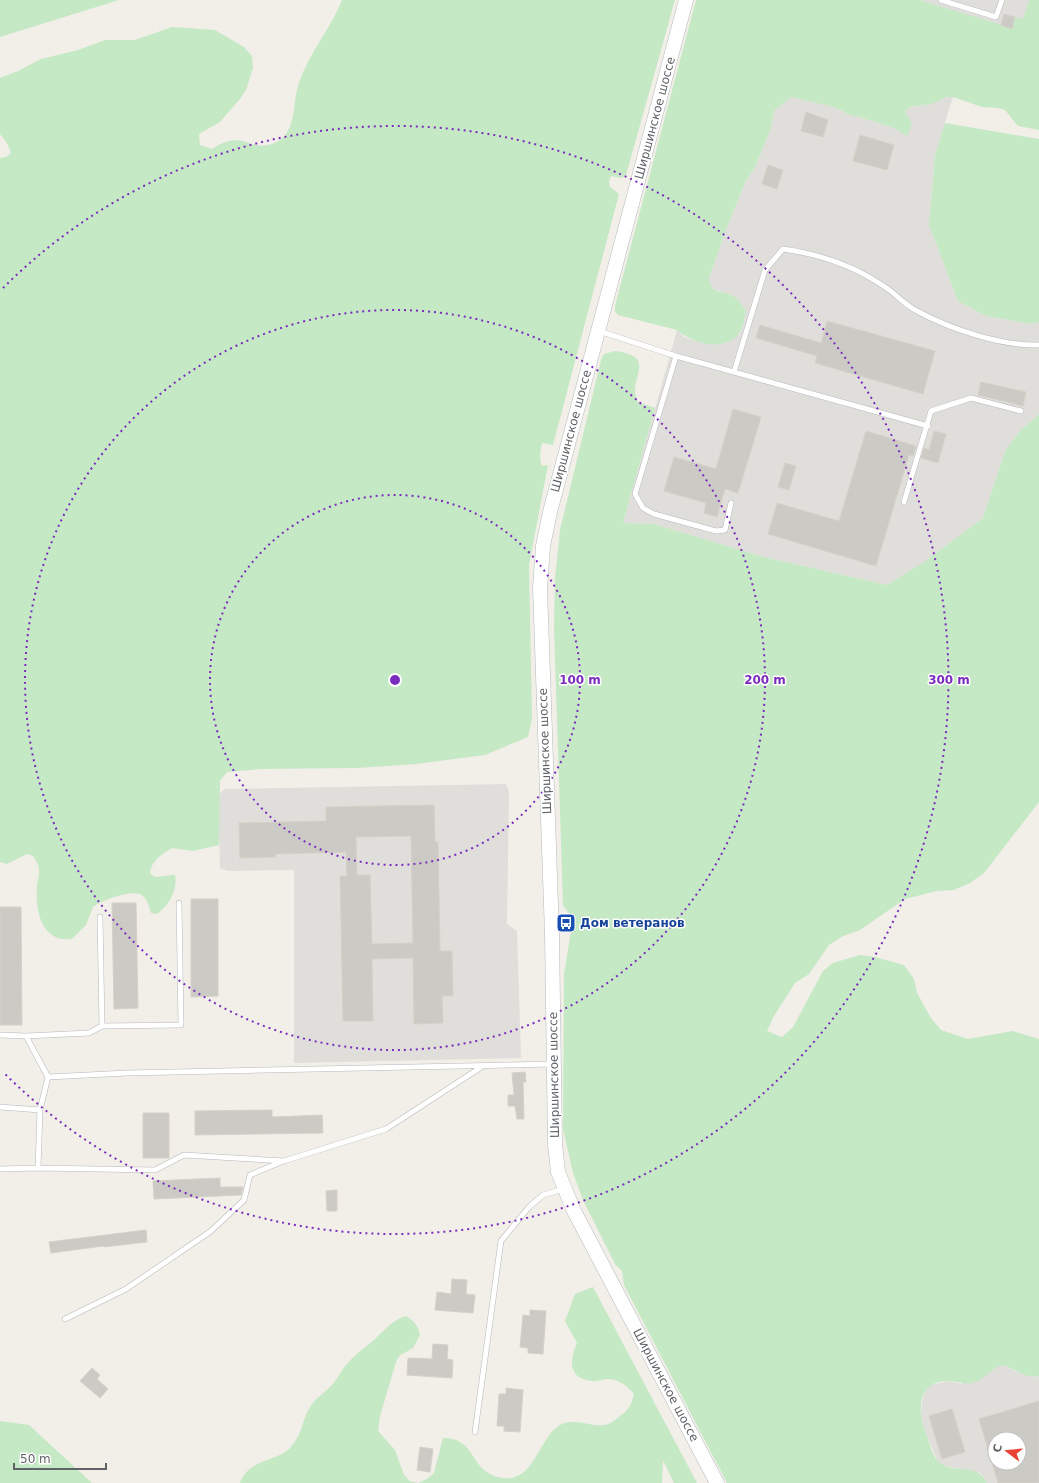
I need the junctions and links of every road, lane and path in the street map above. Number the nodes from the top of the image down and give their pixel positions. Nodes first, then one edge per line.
1 (686, 0) edge
2 (941, 0) edge
3 (1002, 0) edge
4 (598, 331) junction
5 (1039, 345) edge
6 (676, 356) junction
7 (734, 372) junction
8 (1021, 411) dead end
9 (928, 426) junction
10 (904, 502) dead end
11 (731, 503) dead end
12 (179, 903) dead end
13 (100, 917) dead end
14 (102, 1026) junction
15 (0, 1035) edge
16 (26, 1036) junction
17 (555, 1064) junction
18 (484, 1066) junction
19 (48, 1077) junction
20 (0, 1107) edge
21 (40, 1110) junction
22 (284, 1161) junction
23 (38, 1168) junction
24 (0, 1169) edge
25 (564, 1189) junction
26 (65, 1319) dead end
27 (475, 1432) dead end
28 (717, 1483) edge

1 - 4 main road, Ширшинское шоссе
2 - 3 lane
4 - 6 lane
4 - 17 main road, Ширшинское шоссе
5 - 7 lane
6 - 7 lane
6 - 11 lane
7 - 9 lane
8 - 9 lane
9 - 10 lane
12 - 14 lane
13 - 14 lane
14 - 16 lane
15 - 16 lane
16 - 19 lane
17 - 18 lane
17 - 25 main road, Ширшинское шоссе
18 - 19 lane
18 - 22 lane
19 - 21 lane
20 - 21 lane
21 - 23 lane
22 - 23 lane
22 - 26 lane
23 - 24 lane
25 - 27 lane
25 - 28 main road, Ширшинское шоссе

